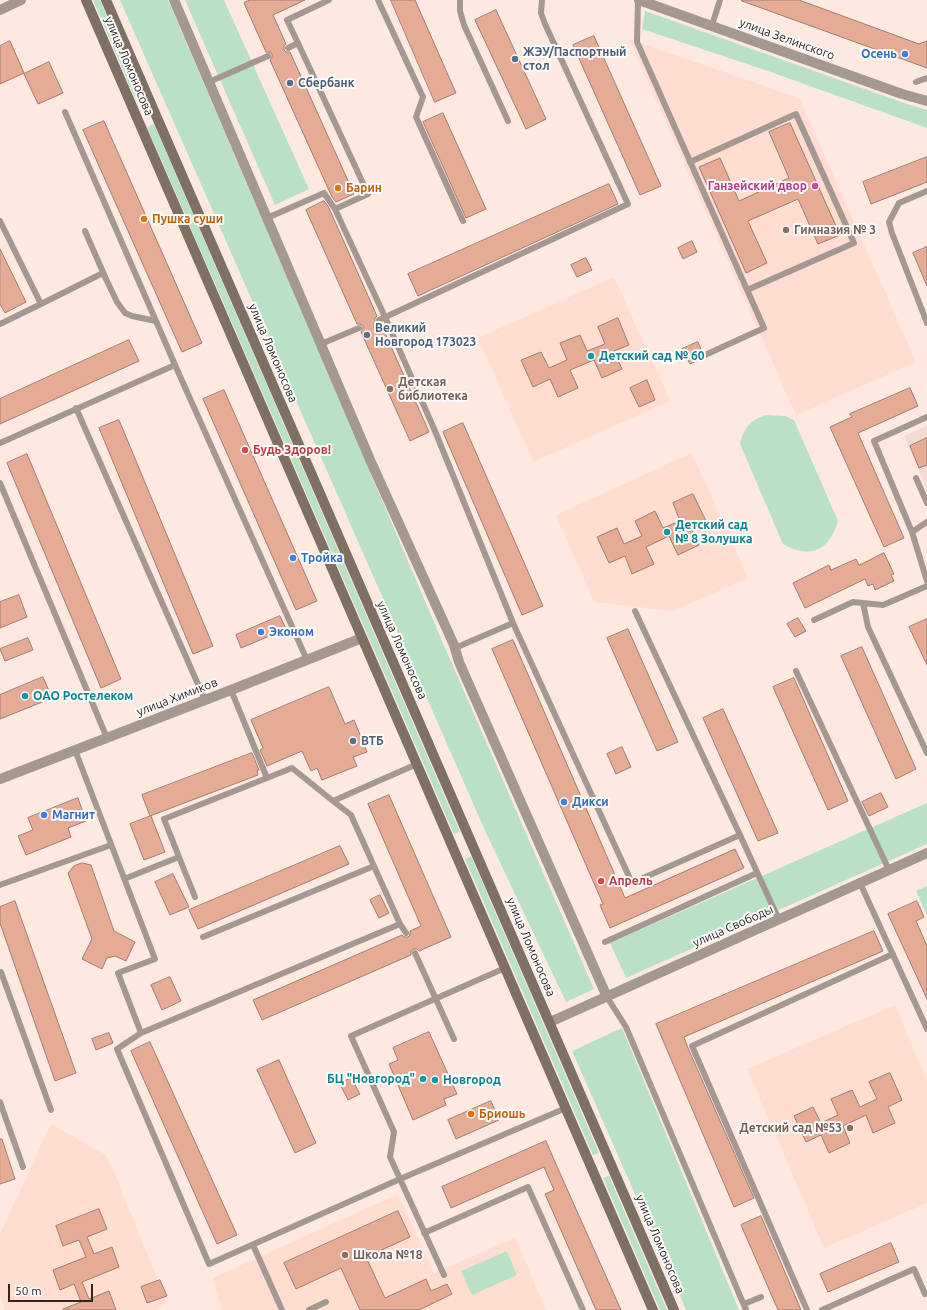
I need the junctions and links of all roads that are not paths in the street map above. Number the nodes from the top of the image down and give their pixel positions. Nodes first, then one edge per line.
1 (21, 0) edge
2 (86, 0) edge
3 (106, 0) edge
4 (174, 0) edge
5 (329, 0) edge
6 (378, 0) edge
7 (460, 0) edge
8 (542, 0) edge
9 (638, 0) edge
10 (720, 0) edge
11 (0, 10) edge
12 (712, 26) junction
13 (298, 43) junction
14 (288, 48) dead end
15 (268, 56) dead end
16 (927, 78) edge
17 (209, 82) junction
18 (916, 82) dead end
19 (927, 101) edge
20 (153, 107) junction
21 (65, 112) dead end
22 (136, 115) junction
23 (508, 121) dead end
24 (690, 162) junction
25 (927, 191) edge
26 (335, 209) junction
27 (267, 218) junction
28 (0, 221) edge
29 (463, 221) dead end
30 (85, 231) dead end
31 (103, 273) junction
32 (747, 290) junction
33 (41, 304) junction
34 (385, 317) junction
35 (379, 320) dead end
36 (156, 321) junction
37 (927, 323) edge
38 (0, 324) edge
39 (359, 328) dead end
40 (321, 344) junction
41 (705, 355) dead end
42 (176, 365) junction
43 (76, 408) junction
44 (927, 417) edge
45 (0, 443) edge
46 (916, 478) dead end
47 (0, 483) edge
48 (927, 502) edge
49 (927, 522) edge
50 (912, 532) junction
51 (927, 581) edge
52 (927, 586) edge
53 (863, 603) junction
54 (635, 611) dead end
55 (814, 620) dead end
56 (513, 623) junction
57 (362, 638) junction
58 (455, 648) junction
59 (307, 660) junction
60 (796, 671) dead end
61 (231, 690) junction
62 (205, 700) junction
63 (107, 738) junction
64 (75, 750) junction
65 (927, 753) edge
66 (417, 764) junction
67 (267, 778) junction
68 (0, 779) edge
69 (333, 801) junction
70 (740, 835) junction
71 (471, 842) junction
72 (111, 845) junction
73 (454, 849) junction
74 (927, 853) edge
75 (179, 857) junction
76 (374, 866) junction
77 (889, 870) junction
78 (757, 873) junction
79 (124, 879) junction
80 (860, 884) junction
81 (0, 885) edge
82 (195, 897) dead end
83 (779, 920) junction
84 (400, 924) junction
85 (406, 933) dead end
86 (203, 937) dead end
87 (605, 942) dead end
88 (415, 953) dead end
89 (893, 954) junction
90 (505, 968) junction
91 (0, 972) edge
92 (606, 997) junction
93 (436, 999) junction
94 (550, 1022) junction
95 (927, 1029) edge
96 (141, 1033) junction
97 (454, 1039) dead end
98 (0, 1102) edge
99 (566, 1108) junction
100 (51, 1110) dead end
101 (610, 1162) junction
102 (24, 1167) dead end
103 (592, 1169) junction
104 (400, 1179) junction
105 (424, 1233) junction
106 (253, 1245) junction
107 (444, 1275) dead end
108 (927, 1293) edge
109 (761, 1297) dead end
110 (326, 1302) dead end
111 (745, 1307) edge
112 (282, 1310) edge
113 (309, 1310) edge
114 (583, 1310) edge
115 (654, 1310) edge
116 (674, 1310) edge
117 (807, 1310) edge
118 (822, 1310) edge

1 - 11 street
2 - 22 main road, улица Ломоносова
3 - 20 main road, улица Ломоносова
4 - 17 street
5 - 13 lane
6 - 29 lane
7 - 23 lane
8 - 34 lane
9 - 12 street, улица Зелинского
9 - 24 lane
10 - 12 lane
12 - 19 street, улица Зелинского
13 - 14 lane
13 - 26 lane
15 - 17 lane
16 - 18 lane
17 - 27 street
20 - 22 main road
20 - 71 main road, улица Ломоносова
21 - 36 lane
22 - 57 main road, улица Ломоносова
24 - 32 lane
24 - 32 lane
25 - 37 lane
26 - 27 lane
26 - 34 lane
27 - 40 street
28 - 33 lane
30 - 31 lane
31 - 33 lane
31 - 36 lane
32 - 41 lane
33 - 38 lane
34 - 35 lane
34 - 56 lane
36 - 42 lane
39 - 40 lane
40 - 58 street
42 - 43 lane
42 - 59 lane
43 - 45 lane
43 - 62 lane
44 - 50 lane
46 - 48 lane
47 - 63 lane
49 - 50 lane
50 - 51 lane
52 - 53 lane
53 - 55 lane
53 - 65 lane
54 - 70 lane
56 - 58 lane
56 - 70 lane
57 - 59 street, улица Химиков
57 - 66 main road, улица Ломоносова
58 - 92 street
59 - 61 street, улица Химиков
60 - 77 lane
61 - 62 street, улица Химиков
61 - 67 lane
62 - 63 street, улица Химиков
63 - 64 street, улица Химиков
64 - 68 street, улица Химиков
64 - 72 lane
66 - 69 lane
66 - 73 main road, улица Ломоносова
67 - 69 lane
67 - 75 lane
69 - 76 lane
70 - 78 lane
71 - 73 main road
71 - 94 main road, улица Ломоносова
72 - 79 lane
72 - 81 lane
73 - 90 main road, улица Ломоносова
74 - 77 street, улица Свободы
75 - 79 lane
75 - 82 lane
76 - 84 lane
76 - 86 lane
77 - 80 street, улица Свободы
78 - 83 lane
78 - 87 lane
79 - 96 lane
80 - 83 street, улица Свободы
80 - 89 lane
83 - 92 street, улица Свободы
84 - 85 lane
84 - 96 lane
88 - 93 lane
89 - 95 lane
89 - 117 lane
90 - 93 lane
90 - 99 main road, улица Ломоносова
91 - 100 lane
92 - 94 street, улица Свободы
92 - 111 lane
93 - 97 lane
93 - 104 lane
94 - 101 main road, улица Ломоносова
96 - 106 lane
98 - 102 lane
99 - 103 main road, улица Ломоносова
99 - 104 lane
101 - 103 main road
101 - 116 main road, улица Ломоносова
103 - 115 main road, улица Ломоносова
104 - 105 lane
104 - 106 lane
105 - 107 lane
105 - 114 lane
106 - 112 lane
108 - 118 lane
109 - 111 lane
110 - 113 lane

